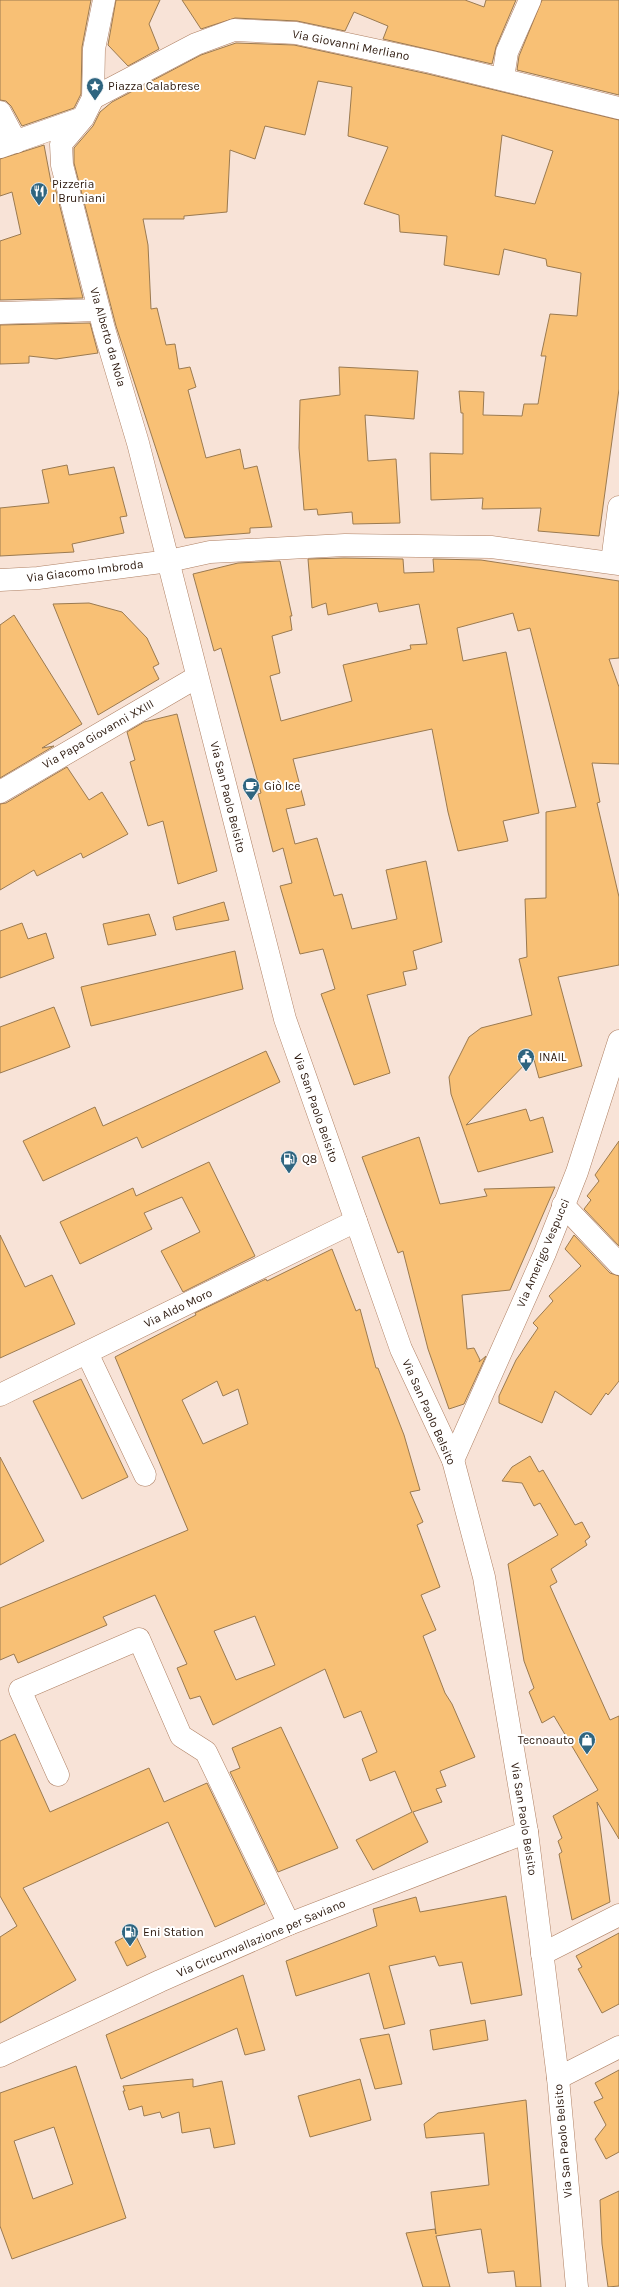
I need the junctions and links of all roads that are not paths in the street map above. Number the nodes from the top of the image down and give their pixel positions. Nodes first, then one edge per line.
1 (104, 0) edge
2 (530, 0) edge
3 (502, 78) junction
4 (93, 98) junction
5 (619, 108) edge
6 (0, 112) edge
7 (83, 118) junction
8 (8, 144) edge
9 (99, 310) junction
10 (0, 313) edge
11 (619, 507) edge
12 (169, 561) junction
13 (615, 563) edge
14 (0, 580) edge
15 (197, 677) junction
16 (0, 792) edge
17 (619, 1041) edge
18 (563, 1205) junction
19 (356, 1222) junction
20 (619, 1264) edge
21 (87, 1353) junction
22 (0, 1395) edge
23 (453, 1460) junction
24 (145, 1475) dead end
25 (58, 1775) dead end
26 (527, 1832) junction
27 (619, 1915) edge
28 (290, 1924) junction
29 (542, 1954) junction
30 (619, 2047) edge
31 (0, 2056) edge
32 (558, 2078) junction
33 (577, 2287) edge

1 - 4 street
2 - 3 street
3 - 4 street, Via Giovanni Merliano
3 - 5 street, Via Giovanni Merliano
4 - 7 street, Via Alberto da Nola
6 - 8 street
7 - 8 street
7 - 9 street, Via Alberto da Nola
9 - 10 street
9 - 12 street, Via Alberto da Nola
11 - 13 street
12 - 13 street, Via Giacomo Imbroda
12 - 14 street, Via Giacomo Imbroda
12 - 15 street, Via San Paolo Belsito
15 - 16 street, Via Papa Giovanni XXIII
15 - 19 street, Via San Paolo Belsito
17 - 18 street, Via Amerigo Vespucci
18 - 20 street
18 - 23 street, Via Amerigo Vespucci
19 - 21 street, Via Aldo Moro
19 - 23 street, Via San Paolo Belsito
21 - 22 street, Via Aldo Moro
21 - 24 street
23 - 26 street, Via San Paolo Belsito
25 - 28 street
26 - 28 street, Via Circumvallazione per Saviano
26 - 29 street, Via San Paolo Belsito
27 - 29 street
28 - 31 street, Via Circumvallazione per Saviano
29 - 32 street, Via San Paolo Belsito
30 - 32 street
32 - 33 street, Via San Paolo Belsito

